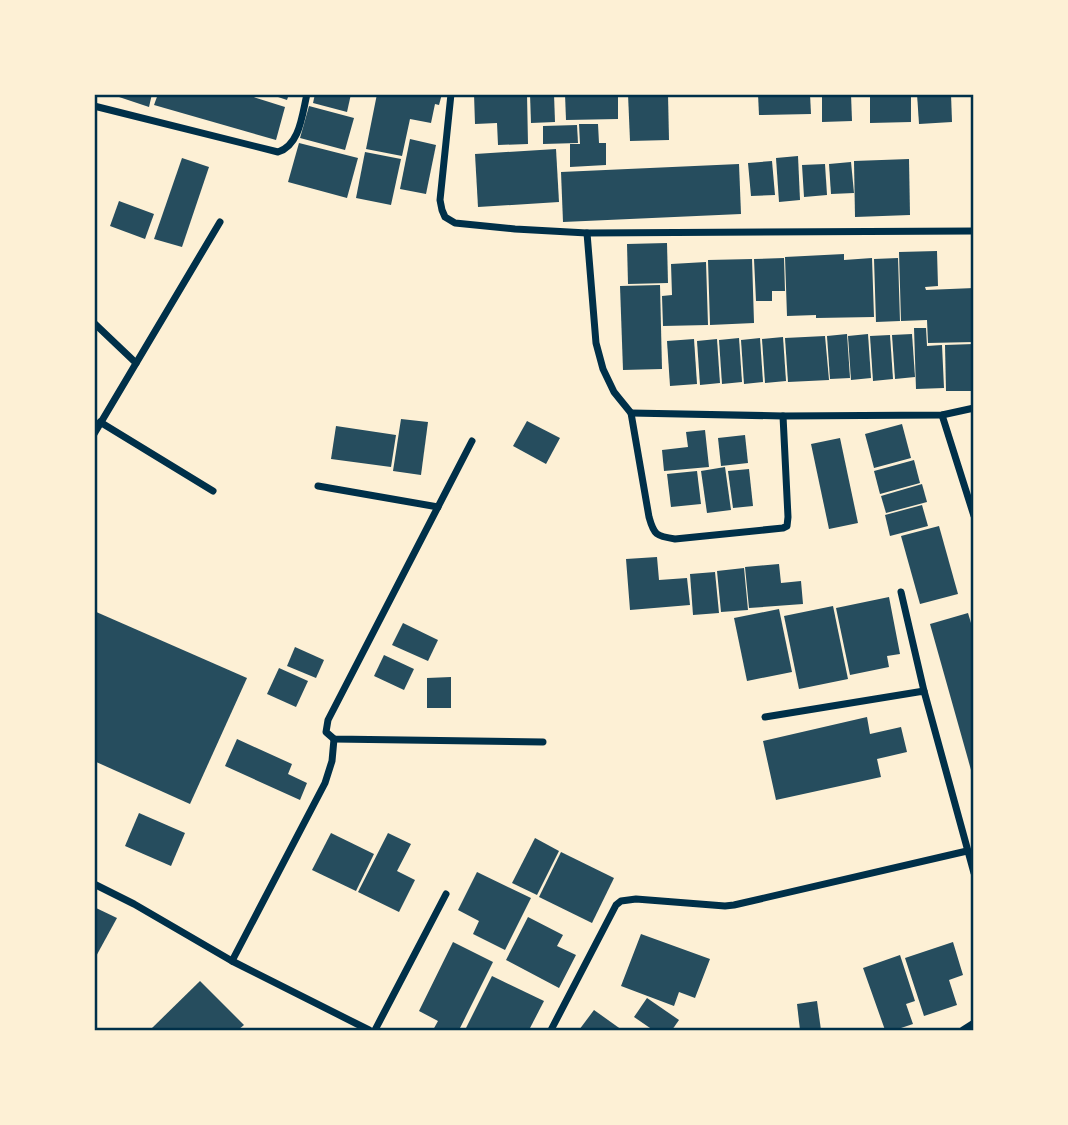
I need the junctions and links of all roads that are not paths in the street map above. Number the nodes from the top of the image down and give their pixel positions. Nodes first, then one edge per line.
1 (307, 94) edge
2 (451, 94) edge
3 (94, 106) edge
4 (220, 222) dead end
5 (974, 231) edge
6 (587, 233) junction
7 (94, 323) edge
8 (136, 363) junction
9 (974, 408) edge
10 (631, 412) junction
11 (942, 415) junction
12 (783, 416) junction
13 (100, 422) junction
14 (94, 434) edge
15 (472, 442) dead end
16 (318, 486) dead end
17 (213, 491) dead end
18 (438, 507) junction
19 (974, 516) edge
20 (901, 592) dead end
21 (923, 691) junction
22 (765, 717) dead end
23 (334, 739) junction
24 (543, 743) dead end
25 (967, 850) junction
26 (974, 873) edge
27 (94, 884) edge
28 (446, 894) dead end
29 (232, 961) junction
30 (974, 1023) edge
31 (369, 1031) edge
32 (375, 1031) edge
33 (551, 1031) edge
34 (963, 1031) edge

1 - 3 street
2 - 6 street
4 - 8 street
5 - 6 street
6 - 10 street
7 - 8 street
8 - 13 street
9 - 11 street
10 - 12 street
10 - 12 street
11 - 12 street
11 - 19 street
13 - 14 street
13 - 17 street
15 - 18 street
16 - 18 street
18 - 23 street
20 - 21 street
21 - 22 street
21 - 25 street
23 - 24 street
23 - 29 street
25 - 26 street
25 - 33 street
27 - 29 street
28 - 32 street
29 - 31 street
30 - 34 street

